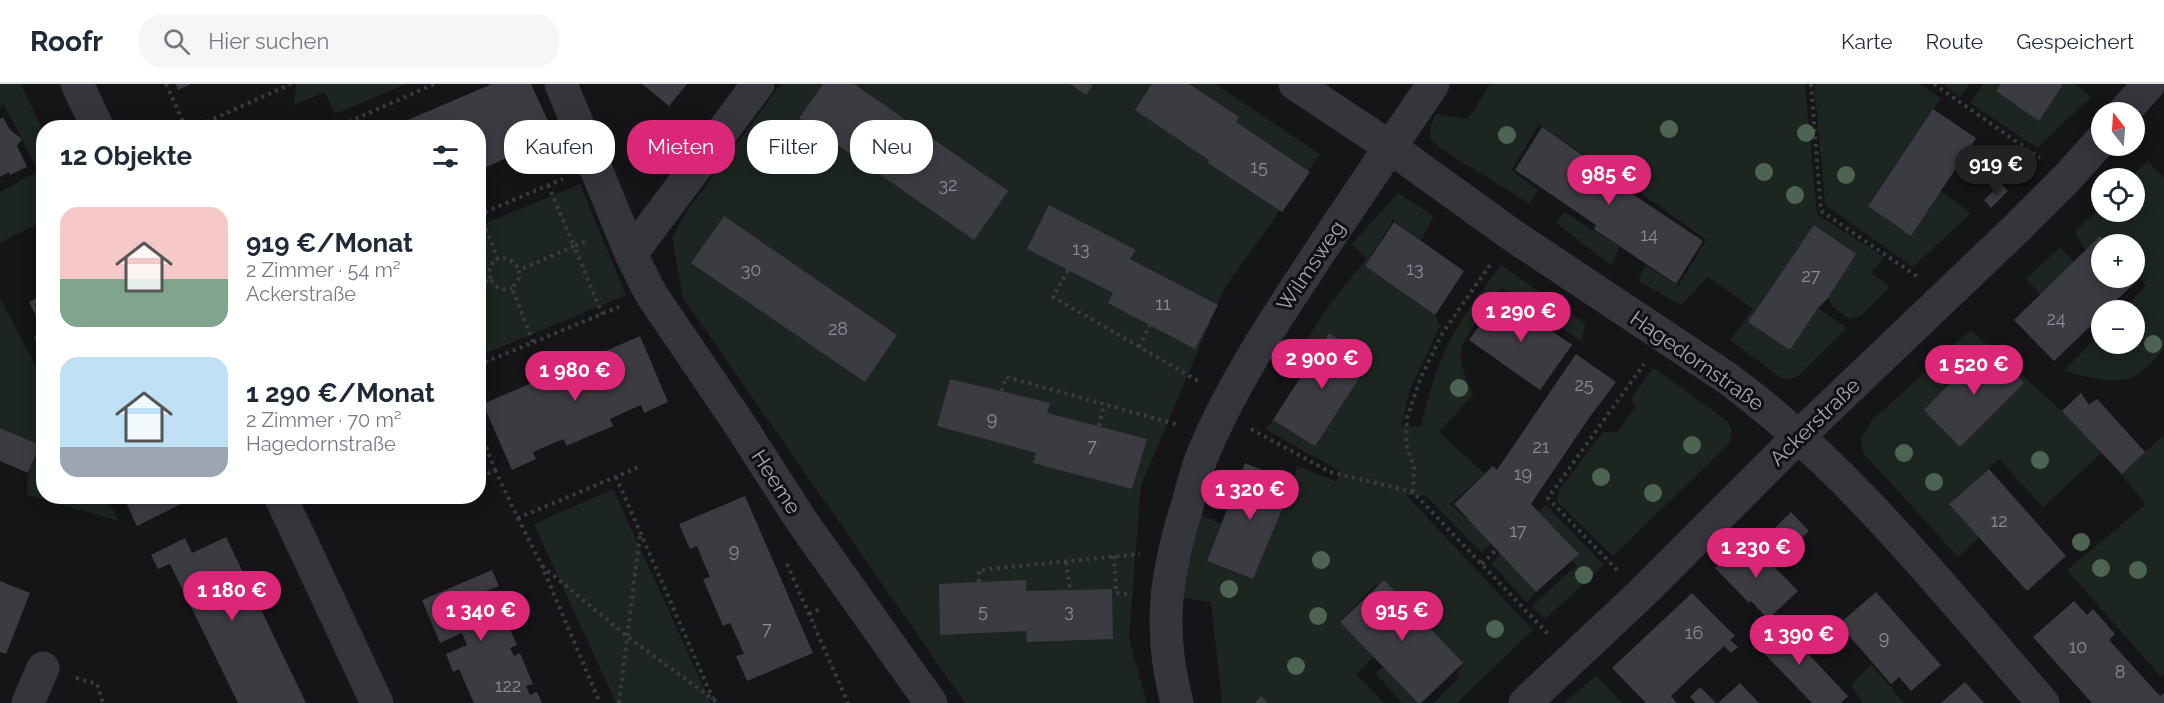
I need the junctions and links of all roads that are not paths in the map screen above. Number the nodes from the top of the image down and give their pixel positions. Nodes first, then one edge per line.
1 (77, 84) edge
2 (561, 84) edge
3 (758, 84) edge
4 (1295, 84) edge
5 (1433, 84) edge
6 (2149, 84) edge
7 (2133, 102) edge
8 (94, 120) edge
9 (1390, 147) junction
10 (2091, 151) edge
11 (625, 241) junction
12 (1798, 436) junction
13 (284, 504) edge
14 (43, 668) dead end
15 (28, 703) edge
16 (377, 703) edge
17 (931, 703) edge
18 (1177, 703) edge
19 (1525, 703) edge
20 (2043, 703) edge

1 - 8 street
2 - 11 street, Heeme
3 - 11 street
4 - 9 street, Hagedornstraße
5 - 9 street, Wilmsweg
6 - 7 street
9 - 12 street, Hagedornstraße
9 - 18 street, Wilmsweg
10 - 12 street, Ackerstraße
11 - 17 street, Heeme
12 - 19 street, Ackerstraße
12 - 20 street, Hagedornstraße
13 - 16 street
14 - 15 street

